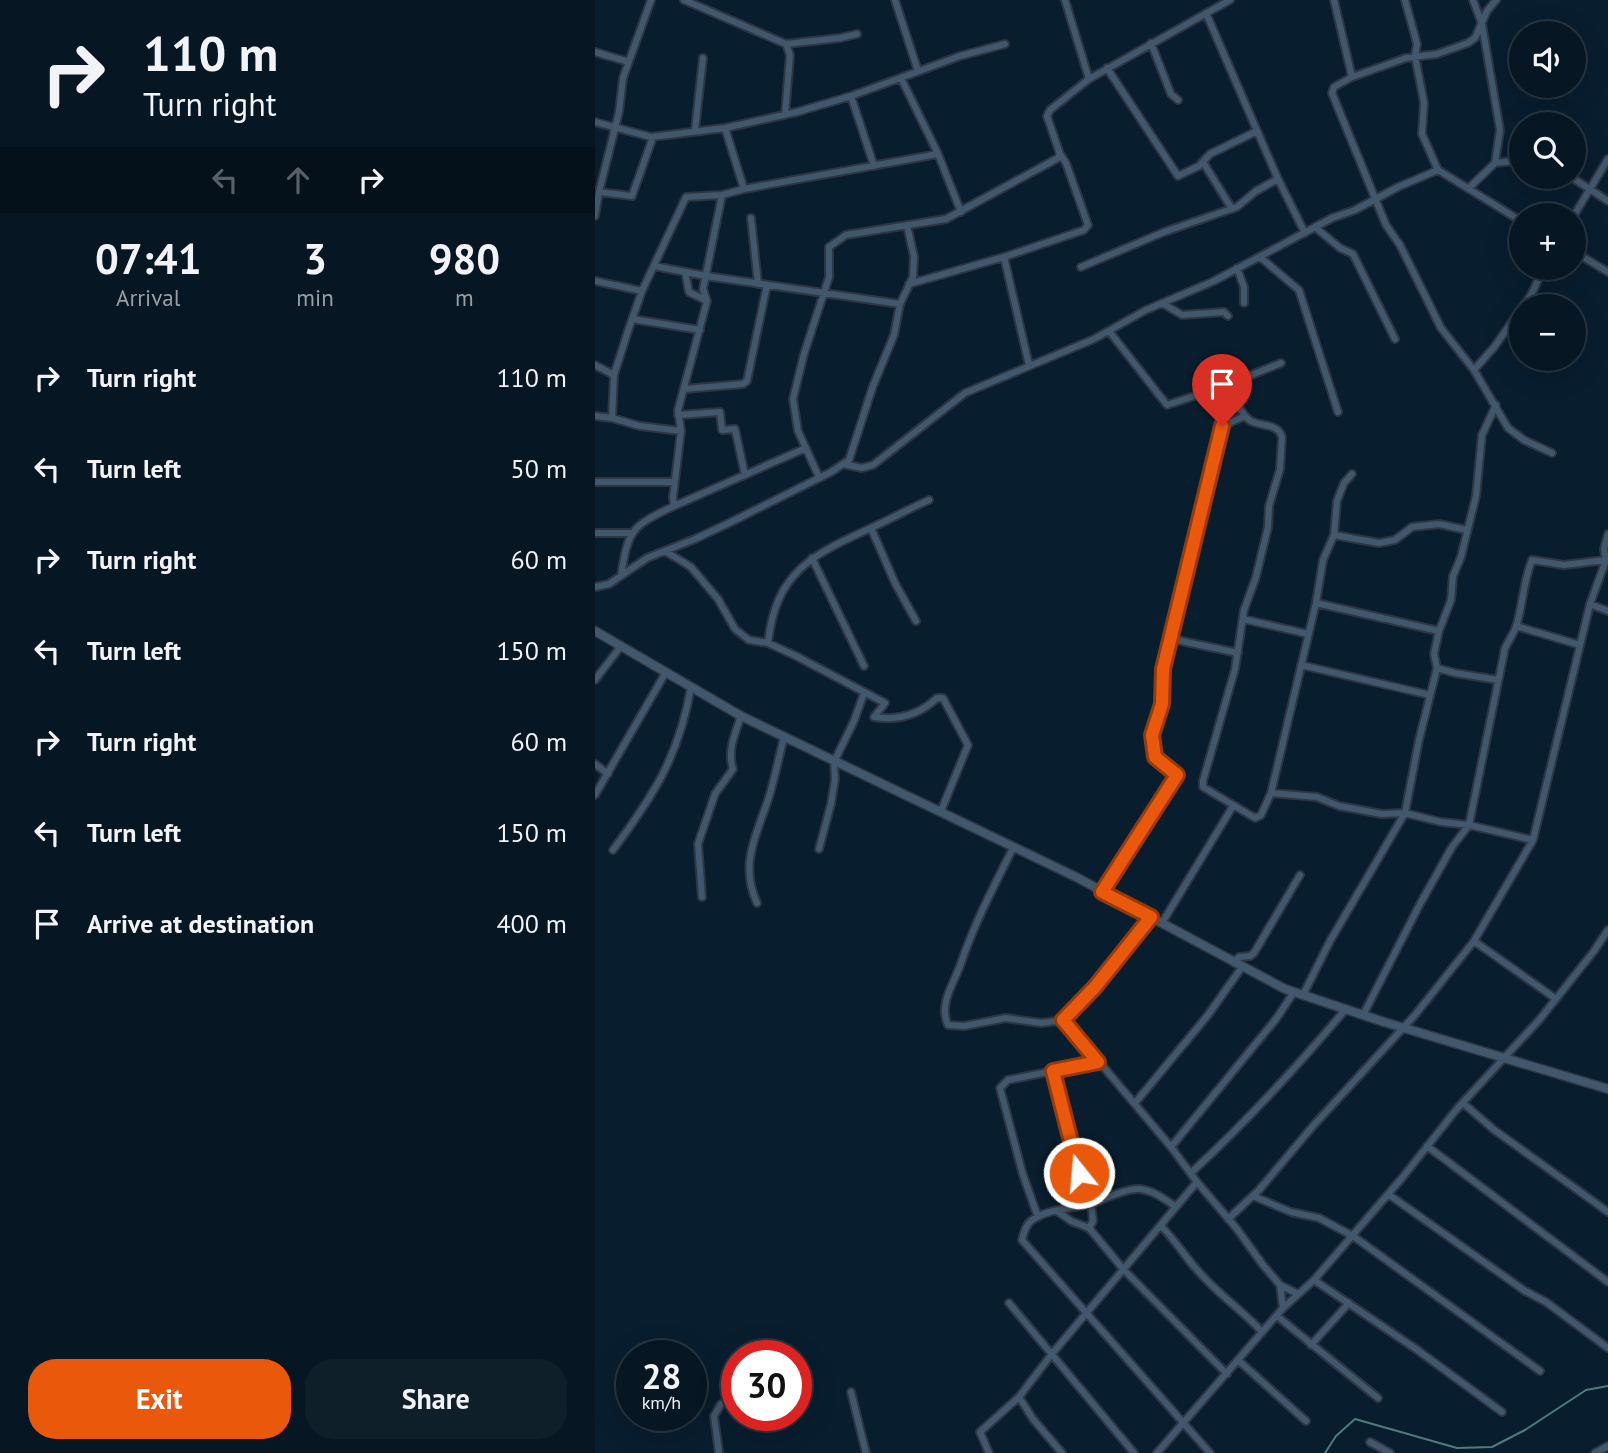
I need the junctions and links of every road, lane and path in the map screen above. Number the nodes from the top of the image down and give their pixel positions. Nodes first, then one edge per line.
1 (651, 0) edge
2 (684, 0) edge
3 (895, 0) edge
4 (1065, 0) edge
5 (1230, 0) edge
6 (1334, 0) edge
7 (1405, 0) edge
8 (1473, 0) edge
9 (1496, 0) edge
10 (1206, 13) junction
11 (1482, 24) junction
12 (857, 34) dead end
13 (1151, 43) junction
14 (786, 44) junction
15 (1005, 44) dead end
16 (595, 52) edge
17 (1415, 56) junction
18 (703, 58) dead end
19 (629, 62) junction
20 (1107, 68) junction
21 (918, 71) junction
22 (1352, 77) junction
23 (901, 78) junction
24 (1089, 79) junction
25 (851, 96) junction
26 (1178, 100) dead end
27 (785, 115) junction
28 (595, 122) edge
29 (614, 128) junction
30 (725, 128) junction
31 (695, 130) junction
32 (1257, 131) junction
33 (653, 136) junction
34 (1060, 154) junction
35 (938, 155) junction
36 (1608, 159) edge
37 (1509, 161) edge
38 (1203, 162) junction
39 (1495, 163) junction
40 (874, 166) junction
41 (1438, 170) junction
42 (1278, 179) junction
43 (1469, 188) junction
44 (1586, 188) edge
45 (744, 189) junction
46 (1589, 190) junction
47 (599, 192) junction
48 (722, 195) junction
49 (1375, 198) junction
50 (1608, 201) edge
51 (1581, 203) edge
52 (1233, 209) junction
53 (961, 212) junction
54 (1509, 213) edge
55 (595, 216) edge
56 (751, 218) dead end
57 (907, 225) junction
58 (1315, 227) junction
59 (1305, 233) junction
60 (1004, 257) junction
61 (1260, 257) junction
62 (1586, 259) edge
63 (654, 266) junction
64 (1081, 267) dead end
65 (1237, 268) junction
66 (685, 272) junction
67 (1608, 272) edge
68 (706, 276) junction
69 (595, 281) edge
70 (758, 284) junction
71 (909, 284) junction
72 (767, 285) junction
73 (642, 291) junction
74 (825, 294) junction
75 (707, 301) junction
76 (1162, 303) junction
77 (1244, 303) dead end
78 (900, 304) junction
79 (1228, 316) dead end
80 (632, 319) junction
81 (1509, 326) edge
82 (700, 330) junction
83 (1109, 331) junction
84 (1395, 339) dead end
85 (1281, 363) dead end
86 (1029, 365) junction
87 (595, 366) edge
88 (1473, 370) junction
89 (614, 376) junction
90 (1222, 387) junction
91 (684, 389) junction
92 (1496, 405) junction
93 (1338, 412) dead end
94 (678, 415) junction
95 (595, 416) edge
96 (1245, 416) junction
97 (612, 418) junction
98 (681, 431) junction
99 (806, 448) junction
100 (1552, 453) dead end
101 (843, 464) junction
102 (1352, 474) dead end
103 (744, 475) junction
104 (819, 477) junction
105 (595, 482) edge
106 (674, 482) junction
107 (929, 500) dead end
108 (674, 506) junction
109 (871, 528) junction
110 (1467, 530) junction
111 (595, 533) edge
112 (631, 533) junction
113 (1608, 534) edge
114 (1334, 536) junction
115 (1606, 550) edge
116 (665, 551) junction
117 (811, 558) junction
118 (1606, 560) junction
119 (621, 576) junction
120 (595, 587) edge
121 (1316, 603) junction
122 (1590, 604) junction
123 (1608, 611) edge
124 (1243, 619) junction
125 (916, 621) dead end
126 (1516, 626) junction
127 (595, 631) edge
128 (1439, 631) junction
129 (1308, 634) junction
130 (1172, 639) junction
131 (768, 643) junction
132 (1580, 645) junction
133 (621, 646) junction
134 (1238, 653) junction
135 (1301, 665) junction
136 (864, 666) dead end
137 (1437, 668) junction
138 (666, 672) junction
139 (595, 680) edge
140 (1498, 680) junction
141 (691, 687) junction
142 (864, 693) junction
143 (1430, 695) junction
144 (741, 716) junction
145 (784, 737) junction
146 (834, 762) junction
147 (595, 764) edge
148 (608, 774) junction
149 (1271, 793) junction
150 (595, 795) edge
151 (1233, 806) junction
152 (941, 811) junction
153 (1405, 813) junction
154 (1469, 825) junction
155 (1534, 840) junction
156 (1013, 848) junction
157 (819, 849) dead end
158 (613, 850) dead end
159 (1300, 875) dead end
160 (1102, 892) junction
161 (702, 897) dead end
162 (757, 904) dead end
163 (1151, 917) junction
164 (1162, 923) junction
165 (1608, 930) edge
166 (1473, 941) junction
167 (1238, 965) junction
168 (1294, 992) junction
169 (1303, 995) junction
170 (1556, 999) junction
171 (1345, 1010) junction
172 (1363, 1015) junction
173 (1063, 1020) junction
174 (1404, 1028) junction
175 (1506, 1058) junction
176 (1098, 1062) junction
177 (1053, 1071) junction
178 (1608, 1089) edge
179 (1463, 1102) junction
180 (1135, 1103) junction
181 (1427, 1146) junction
182 (1171, 1147) junction
183 (1191, 1173) junction
184 (1197, 1182) junction
185 (1388, 1194) junction
186 (1253, 1196) junction
187 (1091, 1204) junction
188 (1175, 1206) junction
189 (1057, 1211) junction
190 (1608, 1212) edge
191 (1038, 1217) junction
192 (1229, 1219) junction
193 (1161, 1226) junction
194 (1089, 1228) junction
195 (1353, 1236) junction
196 (1124, 1270) junction
197 (1314, 1280) junction
198 (1608, 1282) edge
199 (1280, 1285) junction
200 (1298, 1294) junction
201 (1009, 1303) dead end
202 (1349, 1303) junction
203 (1283, 1308) junction
204 (1087, 1312) junction
205 (1277, 1316) junction
206 (1262, 1332) junction
207 (1311, 1345) junction
208 (1608, 1348) edge
209 (1051, 1355) junction
210 (1238, 1360) junction
211 (1540, 1371) dead end
212 (1227, 1374) junction
213 (851, 1392) dead end
214 (1019, 1397) junction
215 (1378, 1398) dead end
216 (721, 1404) dead end
217 (1502, 1412) dead end
218 (1306, 1421) dead end
219 (1183, 1424) junction
220 (1370, 1442) dead end
221 (1608, 1446) edge
222 (719, 1453) edge
223 (866, 1453) edge
224 (989, 1453) edge
225 (1062, 1453) edge
226 (1134, 1453) edge
227 (1157, 1453) edge
228 (1210, 1453) edge
229 (1390, 1453) edge
230 (1595, 1453) edge

1 - 19 street
2 - 14 street
3 - 21 street
4 - 24 street
5 - 10 street
6 - 22 street
7 - 17 street
8 - 11 street
9 - 11 street
10 - 13 street
10 - 32 street
11 - 17 street
11 - 39 street
12 - 14 street
13 - 20 street
13 - 26 street
14 - 27 street
15 - 21 street
16 - 19 street
17 - 22 street
17 - 41 street
18 - 31 street
19 - 29 street
20 - 24 street
20 - 38 street
21 - 23 street
22 - 49 street
23 - 25 street
23 - 35 street
24 - 34 street
25 - 27 street
25 - 40 street
27 - 30 street
28 - 29 street
29 - 33 street
29 - 47 street
30 - 31 street
30 - 45 street
31 - 33 street
32 - 38 street
32 - 42 street
33 - 47 street
34 - 53 street
34 - 60 street
35 - 40 street
35 - 53 street
36 - 46 street
37 - 39 street
38 - 52 street
39 - 43 street
40 - 45 street
41 - 43 street
41 - 49 street
42 - 52 street
42 - 59 street
43 - 54 street
44 - 46 street
45 - 48 street
46 - 50 street
46 - 51 street
47 - 55 street
48 - 63 street
48 - 68 street
49 - 58 street
49 - 88 street
52 - 64 street
53 - 57 street
56 - 70 street
57 - 71 street
57 - 74 street
58 - 59 street
58 - 84 street
59 - 61 street
60 - 71 street
60 - 86 street
61 - 65 street
61 - 93 street
62 - 67 street
63 - 66 street
63 - 73 street
65 - 76 street
65 - 77 street
66 - 68 street
66 - 75 street
68 - 70 street
68 - 75 street
69 - 73 street
70 - 72 street
71 - 78 street
72 - 74 street
72 - 91 street
73 - 80 street
74 - 78 street
74 - 99 street
75 - 82 street
76 - 79 street
76 - 83 street
78 - 101 street
80 - 82 street
80 - 89 street
81 - 88 street
82 - 91 street
83 - 86 street
83 - 90 street
85 - 90 street
86 - 101 street
87 - 89 street
88 - 92 street
89 - 97 street
90 - 96 street
91 - 94 street
92 - 100 street
92 - 110 street
94 - 98 street
94 - 103 street
95 - 97 street
96 - 124 street
96 - 130 street
97 - 98 street
98 - 106 street
99 - 103 street
99 - 104 street
101 - 104 street
102 - 114 street
103 - 108 street
104 - 116 street
105 - 106 street
106 - 108 street
107 - 109 street
108 - 112 street
109 - 117 street
109 - 125 street
110 - 114 street
110 - 128 street
111 - 112 street
112 - 119 street
113 - 115 street
114 - 121 street
115 - 118 street
116 - 119 street
116 - 131 street
117 - 131 street
117 - 136 street
118 - 122 street
118 - 126 street
119 - 120 street
121 - 128 street
121 - 129 street
122 - 123 street
122 - 132 street
124 - 129 street
124 - 134 street
126 - 132 street
126 - 140 street
127 - 133 street
128 - 137 street
129 - 135 street
130 - 134 street
130 - 160 street
131 - 142 street
132 - 155 street
133 - 138 street
133 - 139 street
134 - 151 street
135 - 143 street
135 - 149 street
137 - 140 street
137 - 143 street
138 - 141 street
138 - 148 street
140 - 154 street
141 - 144 street
141 - 158 street
142 - 146 street
142 - 152 street
143 - 153 street
144 - 145 street
144 - 161 street
145 - 146 street
145 - 162 street
146 - 152 street
146 - 157 street
147 - 148 street
148 - 150 street
149 - 151 street
149 - 153 street
151 - 164 street
152 - 156 street
153 - 154 street
153 - 169 street
154 - 155 street
154 - 172 street
155 - 166 street
156 - 160 street
156 - 173 street
159 - 167 street
160 - 163 street
163 - 164 street
163 - 173 street
164 - 167 street
165 - 170 street
166 - 170 street
166 - 174 street
167 - 168 street
167 - 180 street
168 - 169 street
168 - 182 street
169 - 171 street
170 - 175 street
171 - 172 street
171 - 183 street
172 - 174 street
173 - 176 street
174 - 175 street
174 - 186 street
175 - 178 street
175 - 179 street
176 - 177 street
176 - 180 street
177 - 187 street
177 - 191 street
179 - 181 street
179 - 190 street
180 - 182 street
181 - 185 street
181 - 198 street
182 - 183 street
183 - 184 street
184 - 188 street
184 - 192 street
185 - 195 street
185 - 208 street
186 - 192 street
186 - 195 street
187 - 188 street
187 - 189 street
187 - 194 street
188 - 193 street
189 - 191 street
189 - 194 street
191 - 204 street
192 - 199 street
193 - 196 street
193 - 206 street
194 - 196 street
195 - 197 street
195 - 211 street
196 - 204 street
196 - 212 street
197 - 200 street
197 - 202 street
199 - 200 street
199 - 203 street
200 - 203 street
201 - 209 street
202 - 207 street
202 - 217 street
203 - 205 street
204 - 209 street
204 - 219 street
205 - 206 street
205 - 207 street
206 - 210 street
207 - 215 street
209 - 214 street
209 - 226 street
210 - 212 street
210 - 218 street
212 - 219 street
213 - 223 street
214 - 224 street
214 - 225 street
216 - 222 street
219 - 227 street
219 - 228 street
220 - 229 street
221 - 230 street

